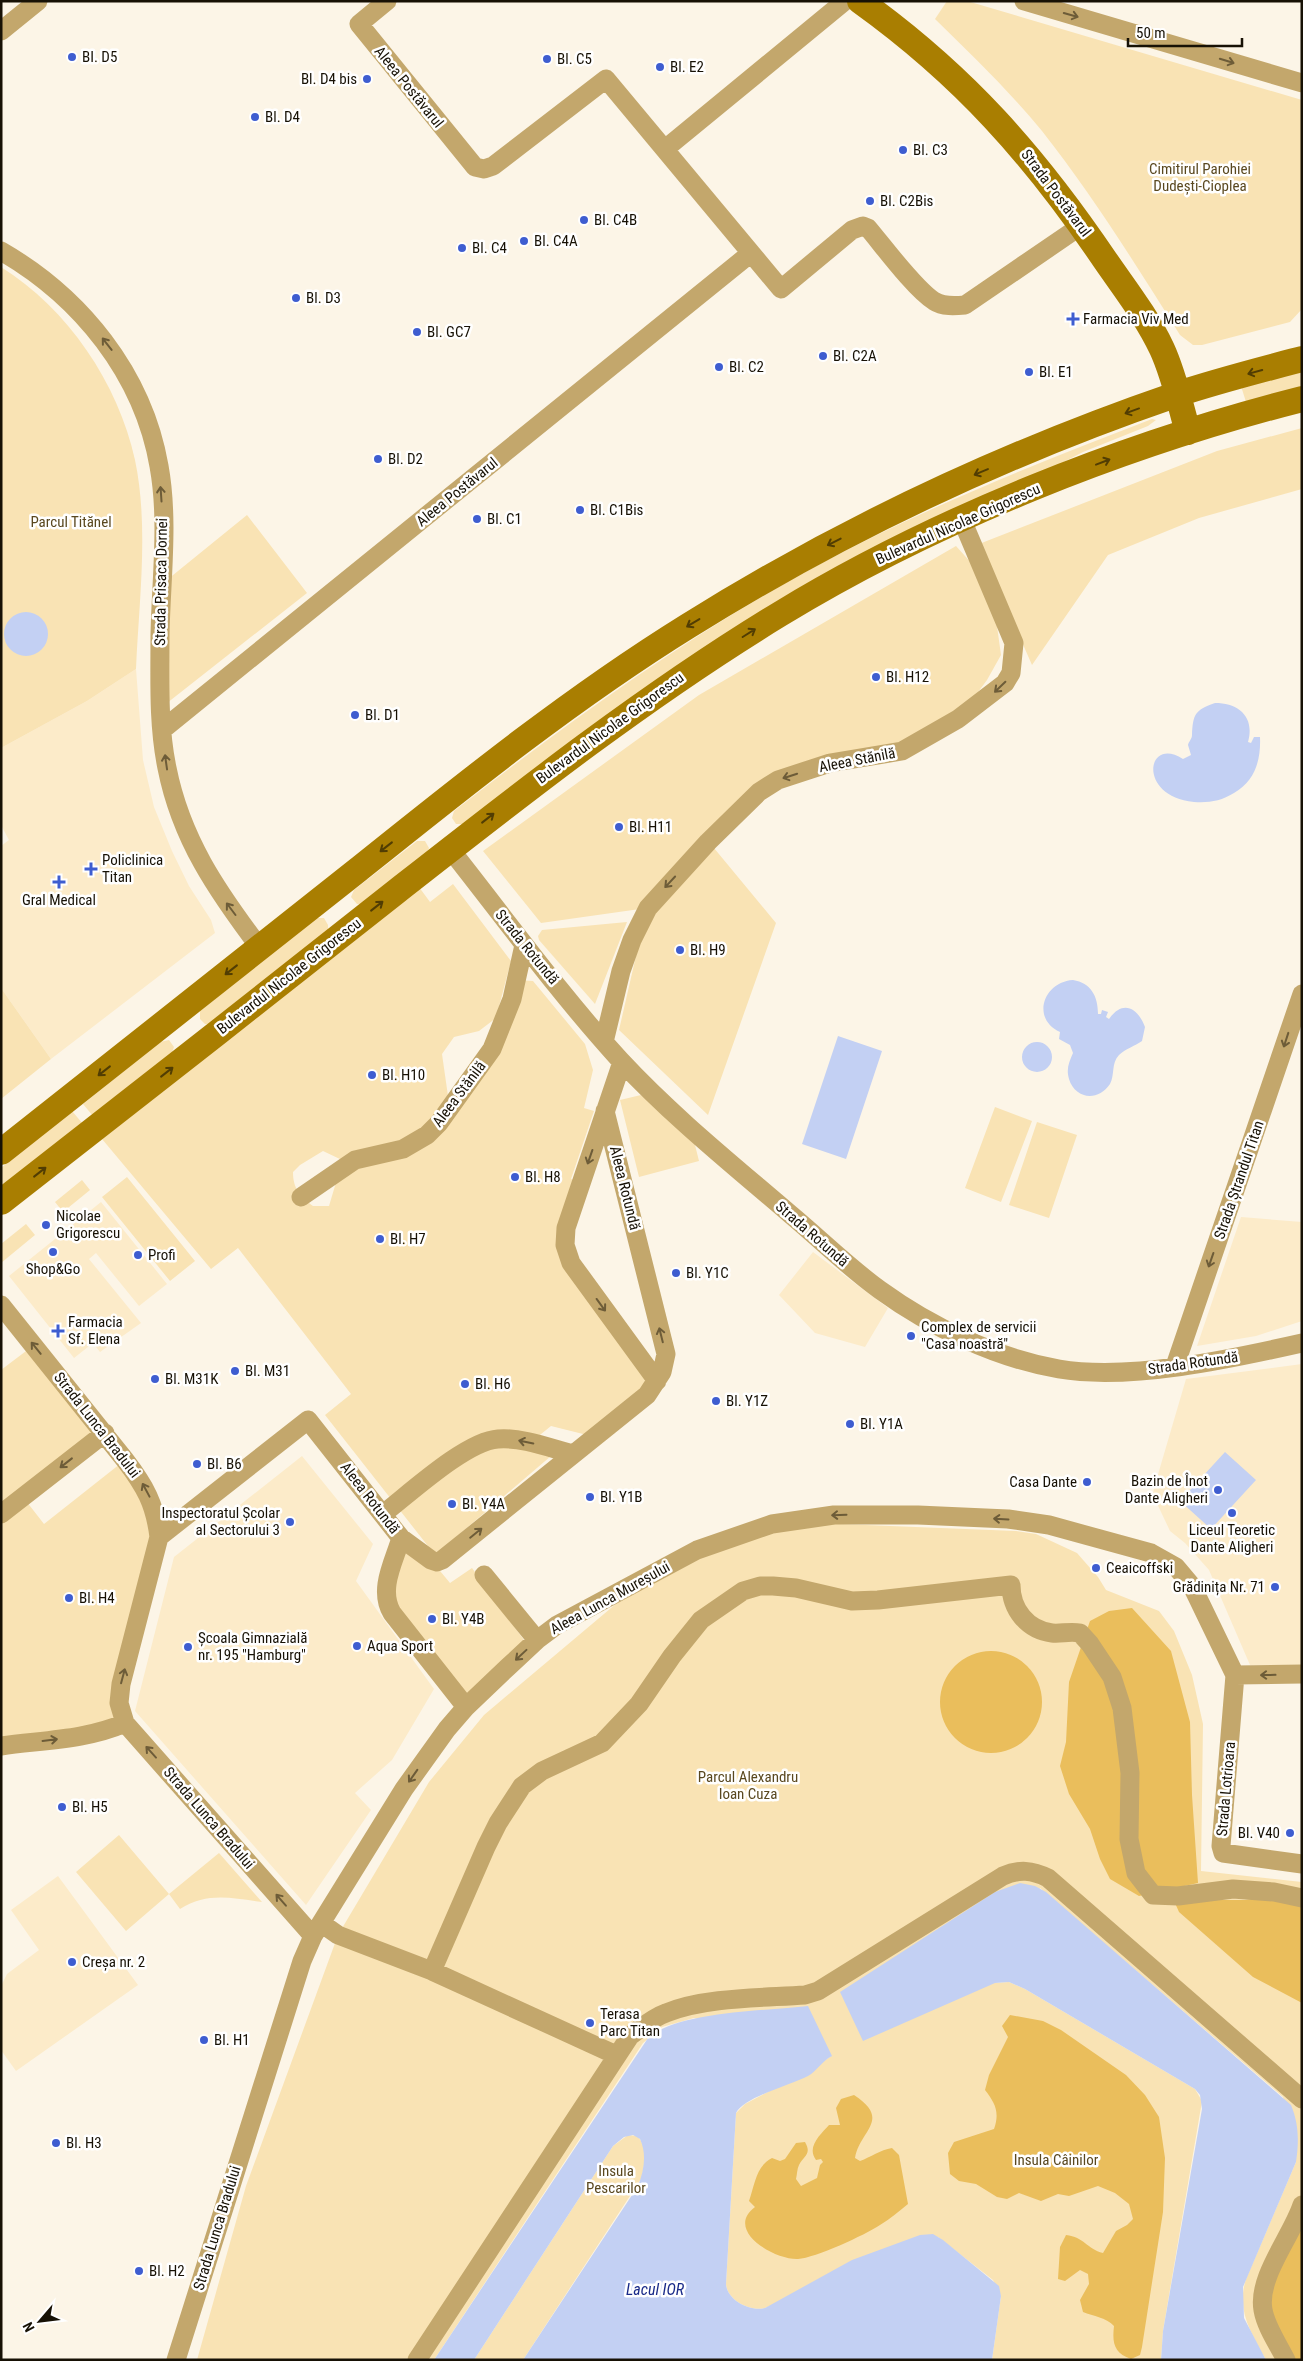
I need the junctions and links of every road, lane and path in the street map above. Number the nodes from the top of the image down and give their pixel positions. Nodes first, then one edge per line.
1 (38, 1) edge
2 (387, 1) edge
3 (845, 1) edge
4 (860, 1) edge
5 (1024, 1) edge
6 (1, 31) edge
7 (1302, 83) edge
8 (665, 149) junction
9 (1082, 225) junction
10 (1, 251) edge
11 (751, 253) junction
12 (1302, 359) edge
13 (1177, 394) junction
14 (1302, 399) edge
15 (1188, 432) junction
16 (962, 520) junction
17 (162, 730) junction
18 (424, 818) junction
19 (450, 849) junction
20 (324, 896) junction
21 (349, 928) junction
22 (524, 945) junction
23 (260, 948) junction
24 (1302, 994) edge
25 (174, 1015) junction
26 (604, 1042) junction
27 (199, 1047) junction
28 (622, 1062) junction
29 (605, 1111) junction
30 (1, 1152) edge
31 (301, 1197) dead end
32 (1, 1202) edge
33 (1, 1305) edge
34 (1302, 1343) edge
35 (1175, 1366) junction
36 (657, 1381) junction
37 (104, 1434) junction
38 (574, 1454) junction
39 (1, 1514) edge
40 (383, 1514) junction
41 (1049, 1526) joint
42 (159, 1537) junction
43 (401, 1538) junction
44 (484, 1575) dead end
45 (537, 1640) junction
46 (1302, 1674) edge
47 (1235, 1675) junction
48 (466, 1708) junction
49 (125, 1723) junction
50 (1, 1746) edge
51 (1302, 1864) edge
52 (1302, 1898) edge
53 (317, 1930) junction
54 (432, 1971) junction
55 (616, 2056) junction
56 (1302, 2099) edge
57 (1302, 2205) edge
58 (176, 2360) edge
59 (417, 2360) edge
60 (1286, 2360) edge

1 - 6 street
2 - 8 street, Aleea Postăvarul
3 - 8 street
4 - 9 main road, Strada Postăvarul
5 -> 7 street
8 - 11 street, Aleea Postăvarul
9 - 11 street, Aleea Postăvarul
9 - 13 main road, Strada Postăvarul
17 -> 10 street, Strada Prisaca Dornei
11 - 17 street, Aleea Postăvarul
12 -> 13 main road
13 - 15 main road, Strada Postăvarul
13 -> 18 main road
14 - 15 main road, Bulevardul Nicolae Grigorescu
16 -> 15 main road, Bulevardul Nicolae Grigorescu
19 -> 16 main road, Bulevardul Nicolae Grigorescu
16 -> 26 street, Aleea Stănilă
23 -> 17 street, Strada Prisaca Dornei
18 - 19 main road
18 -> 20 main road
21 -> 19 main road, Bulevardul Nicolae Grigorescu
19 - 22 street, Strada Rotundă
20 - 21 main road
20 - 23 main road
21 - 27 main road, Bulevardul Nicolae Grigorescu
22 - 26 street, Strada Rotundă
22 - 31 street, Aleea Stănilă
23 -> 25 main road
24 -> 35 street, Strada Ștrandul Titan
25 - 27 main road
25 -> 30 main road
26 - 28 street, Strada Rotundă
32 -> 27 main road, Bulevardul Nicolae Grigorescu
28 - 29 street, Aleea Rotundă
28 - 35 street, Strada Rotundă
36 -> 29 street, Aleea Rotundă
29 -> 36 street, Aleea Rotundă
37 -> 33 street, Strada Lunca Bradului
34 - 35 street, Strada Rotundă
36 - 38 street, Aleea Rotundă
37 -> 39 street
42 -> 37 street, Strada Lunca Bradului
38 -> 40 street
43 -> 38 street, Aleea Rotundă
40 - 42 street, Aleea Rotundă
40 - 43 street, Aleea Rotundă
41 -> 45 street, Aleea Lunca Mureșului
41 - 47 street, Strada Lotrioara
49 -> 42 street, Strada Lunca Bradului
43 - 48 street
44 - 45 street
45 -> 48 street, Aleea Lunca Mureșului
46 -> 47 street
47 - 51 street, Strada Lotrioara
48 -> 53 street, Aleea Lunca Mureșului
50 -> 49 street
53 -> 49 street, Strada Lunca Bradului
52 - 54 street
53 - 54 street
53 - 58 street, Strada Lunca Bradului
54 - 55 street
55 - 56 street
55 - 59 street
57 - 60 street

